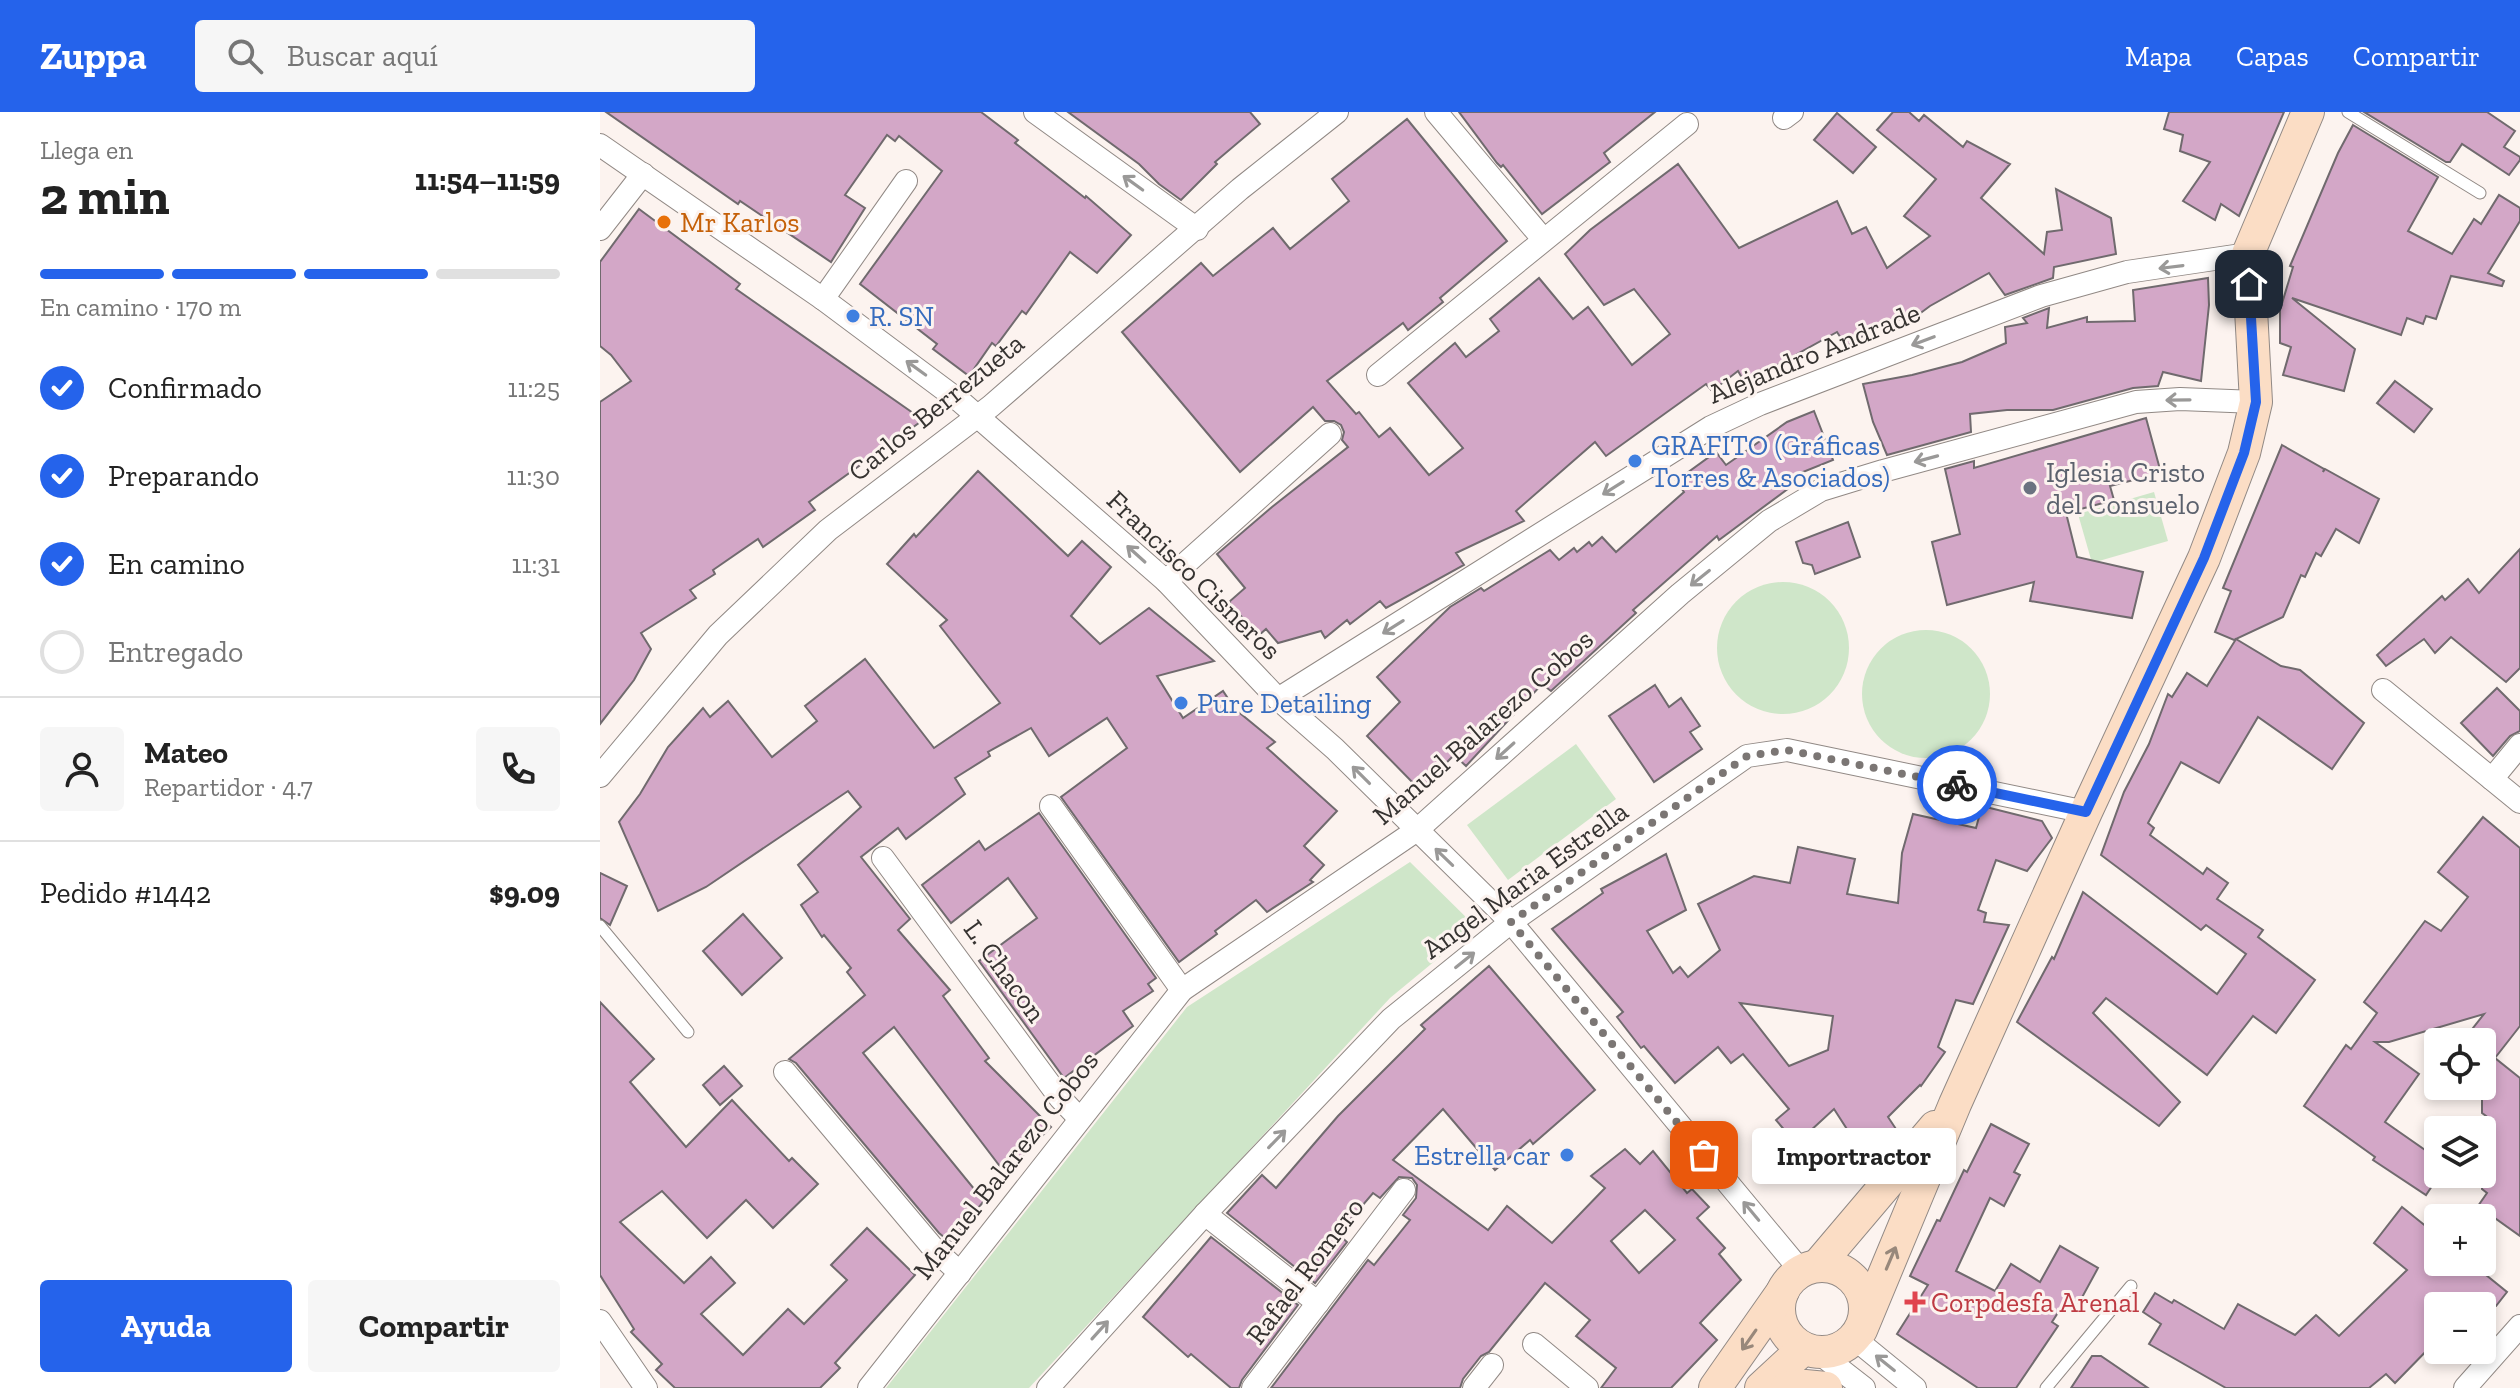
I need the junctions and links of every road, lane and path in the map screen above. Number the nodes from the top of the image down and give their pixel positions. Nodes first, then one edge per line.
1 (1035, 112) edge
2 (1337, 112) edge
3 (1436, 112) edge
4 (2308, 112) edge
5 (2348, 112) edge
6 (1687, 124) dead end
7 (600, 145) edge
8 (643, 174) junction
9 (906, 181) dead end
10 (2480, 193) dead end
11 (600, 229) edge
12 (1197, 229) junction
13 (1543, 239) junction
14 (2248, 254) junction
15 (823, 299) junction
16 (1378, 375) dead end
17 (2256, 402) junction
18 (978, 417) junction
19 (1330, 434) dead end
20 (1166, 581) junction
21 (2383, 690) dead end
22 (1278, 699) junction
23 (2520, 745) edge
24 (603, 765) edge
25 (2492, 779) junction
26 (2520, 802) edge
27 (1051, 806) dead end
28 (2086, 812) junction
29 (1417, 830) junction
30 (883, 858) dead end
31 (1511, 922) junction
32 (600, 926) edge
33 (1182, 990) junction
34 (688, 1032) dead end
35 (785, 1072) dead end
36 (1955, 1104) junction
37 (1079, 1118) junction
38 (1404, 1190) dead end
39 (1205, 1214) junction
40 (960, 1273) junction
41 (1801, 1276) junction
42 (2131, 1286) dead end
43 (1318, 1303) junction
44 (600, 1321) edge
45 (2520, 1326) edge
46 (1858, 1335) junction
47 (1534, 1344) dead end
48 (1811, 1351) junction
49 (1492, 1365) dead end
50 (646, 1388) edge
51 (869, 1388) edge
52 (1048, 1388) edge
53 (1253, 1388) edge
54 (1474, 1388) edge
55 (1587, 1388) edge
56 (1715, 1388) edge
57 (1761, 1388) edge
58 (1787, 1388) edge
59 (1826, 1388) edge
60 (1864, 1388) edge
61 (1915, 1388) edge
62 (2046, 1388) edge
63 (2465, 1388) edge

12 -> 1 street
2 - 12 street, Carlos Berrezueta
3 - 13 street
4 - 14 street
5 - 10 lane
6 - 13 street
7 - 8 street, Francisco Cisneros
8 - 11 street
8 - 15 street, Francisco Cisneros
9 - 15 street
12 - 18 street, Carlos Berrezueta
13 - 16 street
14 - 17 street
14 -> 22 street, Alejandro Andrade
18 -> 15 street, Francisco Cisneros
17 - 28 street
17 -> 29 street, Manuel Balarezo Cobos
20 -> 18 street, Francisco Cisneros
18 - 24 street, Carlos Berrezueta
19 - 20 street
20 - 22 street, Francisco Cisneros
21 - 25 street
29 -> 22 street, Francisco Cisneros
23 - 25 street
25 - 26 street
27 - 33 street
28 - 31 street, Angel Maria Estrella
28 - 36 street
31 -> 29 street, Francisco Cisneros
29 - 33 street, Manuel Balarezo Cobos
30 - 37 street, L. Chacon
39 -> 31 street, Angel Maria Estrella
41 -> 31 street, Francisco Cisneros
32 - 34 lane
33 - 37 street, Manuel Balarezo Cobos
35 - 40 street
36 - 41 street
46 -> 36 street
37 - 40 street, Manuel Balarezo Cobos
38 - 43 street, Rafael Romero
39 - 43 street
52 -> 39 street, Angel Maria Estrella
40 - 51 street, Manuel Balarezo Cobos
41 - 46 street
41 - 48 street
41 -> 56 street
42 - 62 lane
43 - 53 street, Rafael Romero
44 - 50 street
45 - 63 street
46 - 48 street
61 -> 46 street
47 - 55 street
48 - 57 street
48 - 60 street
49 - 54 street
58 - 59 street

